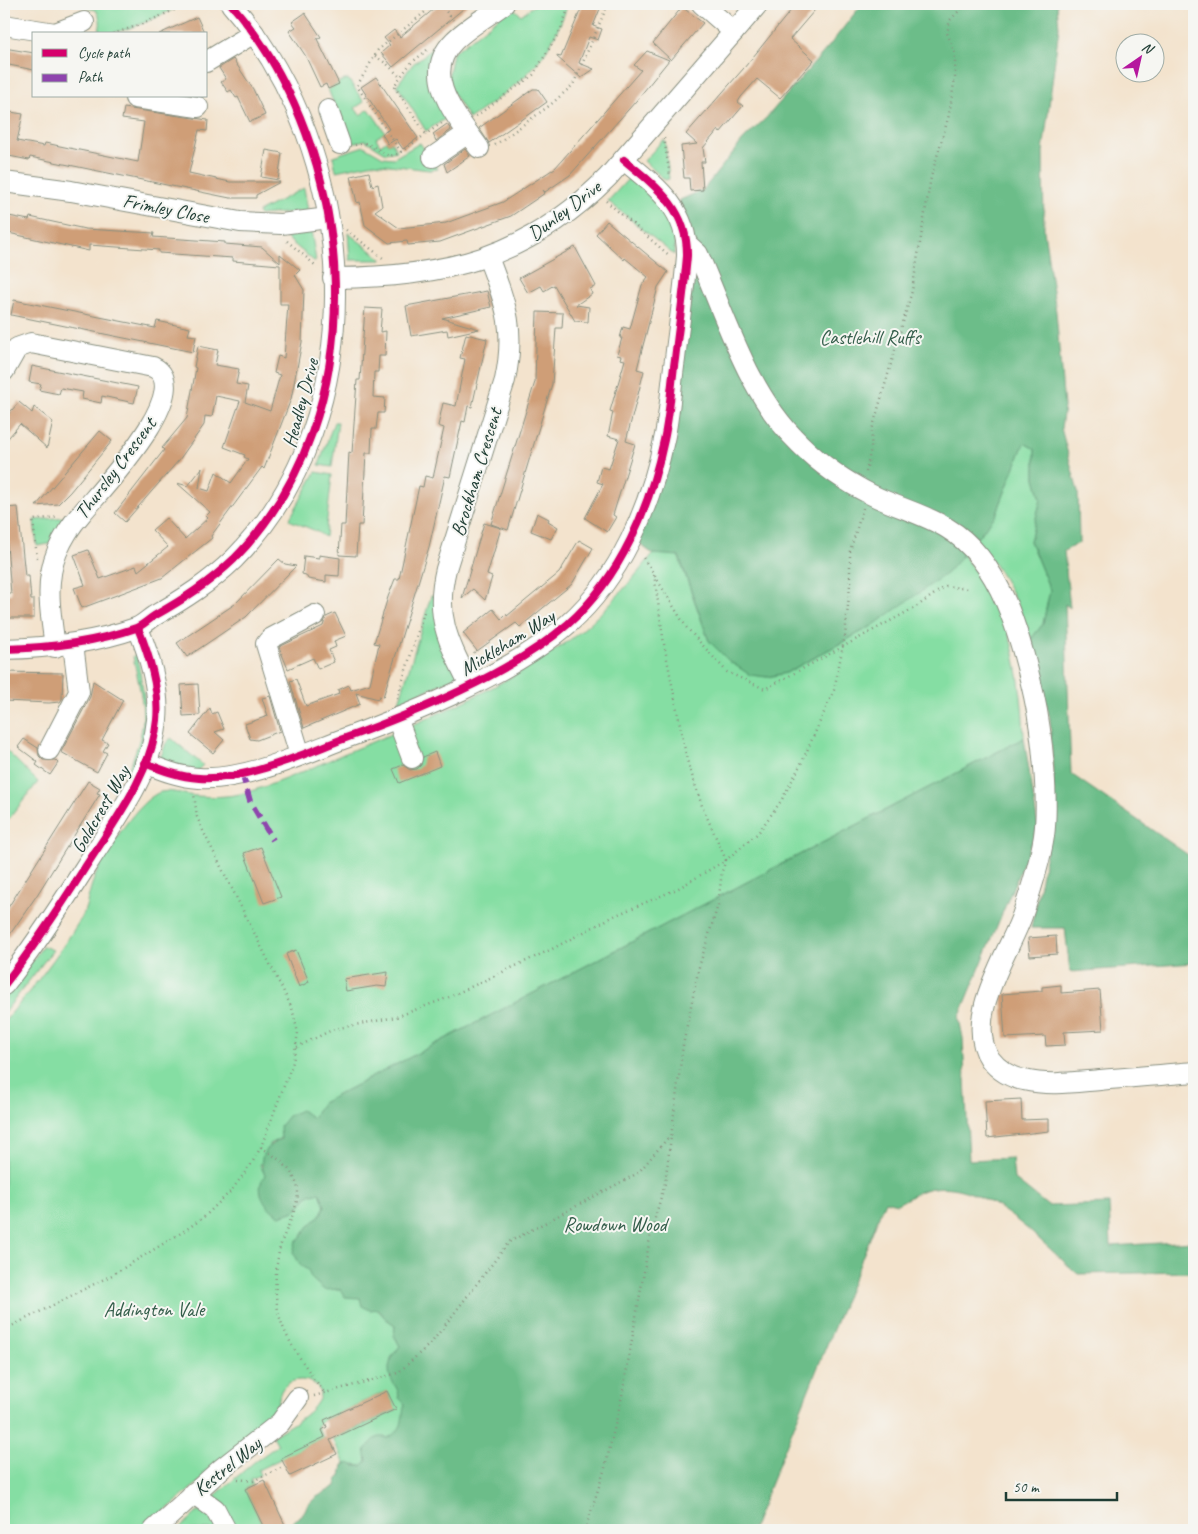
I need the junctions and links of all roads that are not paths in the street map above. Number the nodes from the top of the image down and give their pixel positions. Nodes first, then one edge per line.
1 (231, 4) edge
2 (504, 4) edge
3 (702, 4) edge
4 (758, 4) edge
5 (84, 22) dead end
6 (4, 24) edge
7 (49, 32) edge
8 (58, 32) edge
9 (734, 32) junction
10 (254, 33) junction
11 (208, 61) edge
12 (135, 98) dead end
13 (168, 99) edge
14 (198, 107) dead end
15 (338, 132) road end
16 (308, 138) junction
17 (433, 157) dead end
18 (624, 160) junction
19 (4, 182) edge
20 (328, 218) junction
21 (688, 244) junction
22 (488, 257) junction
23 (326, 272) junction
24 (4, 371) edge
25 (315, 615) dead end
26 (138, 628) junction
27 (64, 645) junction
28 (4, 649) edge
29 (470, 684) junction
30 (397, 718) junction
31 (49, 750) dead end
32 (300, 755) junction
33 (412, 758) dead end
34 (145, 763) junction
35 (4, 985) edge
36 (1194, 1072) edge
37 (298, 1398) road end
38 (193, 1493) junction
39 (154, 1530) edge
40 (226, 1530) edge

1 - 10 street, Headley Drive
2 - 17 street
3 - 9 street
4 - 9 street, Dunley Drive
5 - 8 street
6 - 7 street
9 - 18 street, Dunley Drive
10 - 11 street
10 - 16 street, Headley Drive
12 - 13 street
13 - 14 street
15 - 16 street
16 - 20 street, Headley Drive
18 - 21 street, Mickleham Way
18 - 22 street, Dunley Drive
19 - 20 street, Frimley Close
20 - 23 street, Headley Drive
21 - 29 street, Mickleham Way
21 - 36 street
22 - 23 street, Dunley Drive
22 - 29 street, Brockham Crescent
23 - 26 street, Headley Drive
24 - 27 street, Thursley Crescent
25 - 32 street
26 - 27 street, Headley Drive
26 - 34 street, Goldcrest Way
27 - 28 street, Headley Drive
27 - 31 street
29 - 30 street, Mickleham Way
30 - 32 street, Mickleham Way
30 - 33 street
32 - 34 street, Mickleham Way
34 - 35 street, Goldcrest Way
37 - 38 street, Kestrel Way
38 - 39 street, Kestrel Way
38 - 40 street

